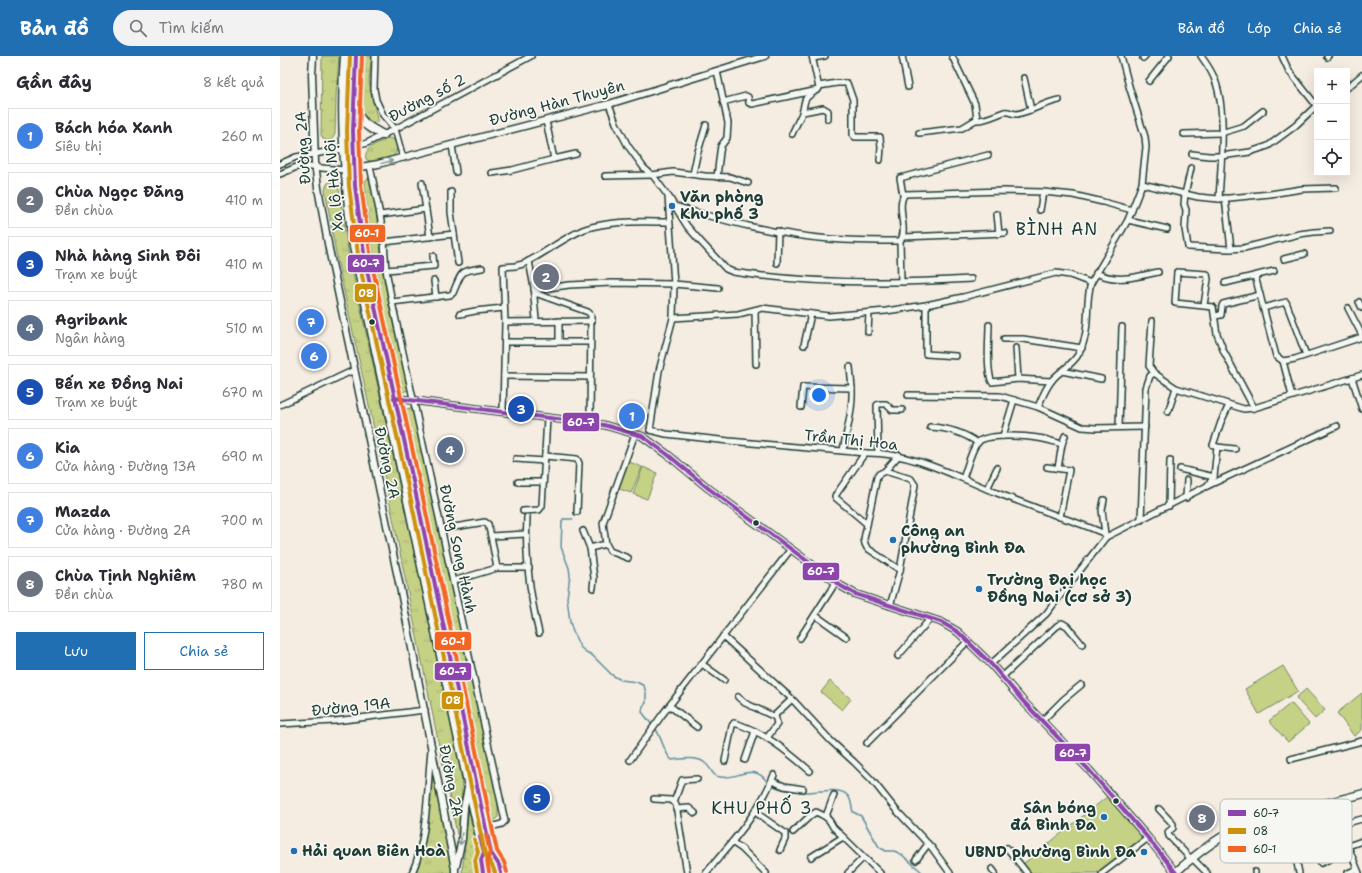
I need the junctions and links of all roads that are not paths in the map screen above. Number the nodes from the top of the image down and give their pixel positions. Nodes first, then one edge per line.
1 (313, 56) edge
2 (345, 56) edge
3 (356, 56) edge
4 (375, 56) edge
5 (531, 56) edge
6 (765, 56) edge
7 (825, 56) edge
8 (902, 56) edge
9 (952, 56) edge
10 (1121, 56) edge
11 (1170, 56) edge
12 (1201, 56) edge
13 (1282, 56) edge
14 (813, 57) edge
15 (717, 71) junction
16 (1362, 75) edge
17 (1024, 78) dead end
18 (1149, 81) dead end
19 (1350, 85) edge
20 (908, 87) dead end
21 (818, 88) junction
22 (1059, 100) dead end
23 (723, 102) junction
24 (609, 104) junction
25 (1315, 104) edge
26 (1314, 107) edge
27 (354, 108) junction
28 (1031, 110) junction
29 (1263, 111) dead end
30 (803, 112) junction
31 (828, 119) dead end
32 (977, 120) junction
33 (546, 121) junction
34 (706, 125) dead end
35 (395, 129) junction
36 (919, 132) dead end
37 (1222, 132) junction
38 (792, 134) dead end
39 (1184, 134) dead end
40 (383, 135) junction
41 (452, 145) junction
42 (354, 147) junction
43 (344, 148) junction
44 (315, 154) junction
45 (576, 154) dead end
46 (1192, 154) dead end
47 (988, 155) dead end
48 (1221, 156) junction
49 (403, 158) junction
50 (554, 159) junction
51 (880, 160) dead end
52 (280, 164) edge
53 (370, 166) junction
54 (316, 167) junction
55 (355, 168) junction
56 (1191, 168) dead end
57 (345, 170) junction
58 (456, 172) dead end
59 (492, 173) dead end
60 (280, 174) edge
61 (694, 174) junction
62 (652, 175) junction
63 (605, 176) dead end
64 (717, 177) junction
65 (422, 183) dead end
66 (748, 183) dead end
67 (1142, 184) junction
68 (1336, 188) dead end
69 (451, 192) dead end
70 (1043, 192) junction
71 (1185, 194) junction
72 (903, 195) junction
73 (668, 196) junction
74 (1225, 198) junction
75 (1218, 199) junction
76 (674, 206) junction
77 (426, 209) junction
78 (1040, 210) dead end
79 (1132, 210) junction
80 (997, 214) dead end
81 (380, 215) junction
82 (1128, 220) junction
83 (669, 222) junction
84 (1167, 230) dead end
85 (778, 231) junction
86 (1330, 232) dead end
87 (1005, 233) dead end
88 (454, 234) junction
89 (998, 234) junction
90 (430, 237) junction
91 (902, 239) junction
92 (384, 242) junction
93 (1231, 249) junction
94 (1304, 254) dead end
95 (433, 256) dead end
96 (1284, 259) dead end
97 (529, 261) junction
98 (458, 263) dead end
99 (777, 263) dead end
100 (482, 268) dead end
101 (386, 270) junction
102 (1158, 272) dead end
103 (1274, 272) dead end
104 (1096, 273) junction
105 (1255, 276) junction
106 (970, 279) dead end
107 (434, 281) dead end
108 (901, 281) junction
109 (1091, 283) junction
110 (1226, 283) dead end
111 (674, 284) junction
112 (718, 288) dead end
113 (534, 292) junction
114 (1260, 295) junction
115 (436, 296) junction
116 (392, 302) junction
117 (1359, 302) dead end
118 (926, 305) junction
119 (1204, 305) junction
120 (504, 308) junction
121 (1263, 308) junction
122 (1348, 308) dead end
123 (1362, 308) edge
124 (755, 310) junction
125 (869, 313) junction
126 (460, 314) dead end
127 (811, 314) junction
128 (1215, 316) junction
129 (673, 318) junction
130 (536, 320) junction
131 (559, 321) junction
132 (592, 321) junction
133 (1152, 321) dead end
134 (505, 322) junction
135 (989, 325) dead end
136 (1122, 327) dead end
137 (868, 332) dead end
138 (1362, 336) edge
139 (1004, 339) dead end
140 (505, 342) junction
141 (559, 342) junction
142 (590, 342) junction
143 (804, 345) dead end
144 (1016, 348) dead end
145 (1082, 348) junction
146 (1306, 355) junction
147 (956, 356) dead end
148 (1283, 361) junction
149 (756, 364) dead end
150 (850, 367) dead end
151 (354, 370) junction
152 (1062, 371) junction
153 (1154, 373) junction
154 (1362, 375) edge
155 (504, 376) junction
156 (590, 377) junction
157 (1352, 378) junction
158 (1018, 379) junction
159 (1101, 379) dead end
160 (1051, 381) junction
161 (852, 388) junction
162 (1176, 388) junction
163 (908, 395) dead end
164 (1292, 396) junction
165 (394, 398) junction
166 (1014, 400) junction
167 (413, 401) junction
168 (280, 405) edge
169 (1229, 405) junction
170 (1038, 406) junction
171 (801, 407) dead end
172 (1254, 408) junction
173 (1362, 408) edge
174 (902, 410) dead end
175 (503, 412) junction
176 (1168, 412) dead end
177 (547, 418) junction
178 (590, 423) junction
179 (1338, 426) dead end
180 (930, 427) dead end
181 (1119, 427) junction
182 (1145, 427) junction
183 (650, 430) junction
184 (634, 434) junction
185 (642, 436) junction
186 (1003, 436) junction
187 (1065, 436) dead end
188 (978, 443) junction
189 (1062, 444) junction
190 (1217, 447) junction
191 (1235, 449) dead end
192 (843, 450) junction
193 (865, 453) junction
194 (878, 453) junction
195 (899, 455) junction
196 (516, 459) dead end
197 (545, 459) junction
198 (1170, 460) dead end
199 (1047, 466) dead end
200 (997, 468) dead end
201 (1058, 468) junction
202 (1180, 469) dead end
203 (885, 471) junction
204 (1214, 477) junction
205 (964, 478) junction
206 (1187, 480) dead end
207 (518, 482) dead end
208 (544, 482) junction
209 (1207, 486) junction
210 (987, 489) junction
211 (1186, 498) junction
212 (1104, 500) dead end
213 (1169, 506) junction
214 (523, 511) dead end
215 (577, 512) dead end
216 (526, 517) dead end
217 (1060, 517) junction
218 (1141, 520) junction
219 (867, 524) junction
220 (442, 529) junction
221 (583, 531) dead end
222 (526, 534) junction
223 (491, 536) junction
224 (1106, 536) junction
225 (606, 544) junction
226 (590, 548) junction
227 (791, 549) junction
228 (628, 558) dead end
229 (497, 568) junction
230 (529, 568) junction
231 (900, 570) junction
232 (453, 581) junction
233 (836, 582) junction
234 (593, 588) dead end
235 (890, 606) junction
236 (815, 615) junction
237 (930, 619) junction
238 (539, 633) dead end
239 (723, 636) junction
240 (846, 637) dead end
241 (800, 638) dead end
242 (968, 642) junction
243 (1082, 644) dead end
244 (898, 656) dead end
245 (702, 664) junction
246 (992, 664) junction
247 (1002, 677) junction
248 (724, 680) dead end
249 (1081, 685) dead end
250 (738, 697) dead end
251 (792, 699) junction
252 (670, 706) junction
253 (425, 710) junction
254 (775, 717) junction
255 (1042, 721) junction
256 (280, 724) edge
257 (697, 727) dead end
258 (755, 731) junction
259 (767, 738) junction
260 (1362, 741) edge
261 (867, 744) dead end
262 (431, 746) junction
263 (1291, 759) dead end
264 (630, 760) dead end
265 (744, 760) dead end
266 (725, 761) dead end
267 (810, 771) dead end
268 (774, 775) dead end
269 (696, 779) dead end
270 (772, 781) junction
271 (469, 787) junction
272 (803, 789) dead end
273 (1362, 794) edge
274 (834, 795) dead end
275 (654, 799) dead end
276 (1345, 799) edge
277 (674, 802) junction
278 (676, 809) junction
279 (1159, 809) dead end
280 (755, 812) junction
281 (695, 813) dead end
282 (826, 816) junction
283 (1362, 819) edge
284 (1352, 822) edge
285 (486, 828) junction
286 (794, 832) dead end
287 (843, 837) junction
288 (1148, 838) junction
289 (1220, 838) edge
290 (1362, 841) edge
291 (732, 842) junction
292 (928, 844) junction
293 (1352, 846) edge
294 (1007, 848) dead end
295 (780, 850) dead end
296 (488, 852) junction
297 (811, 857) dead end
298 (1352, 857) edge
299 (864, 858) junction
300 (1191, 859) junction
301 (916, 860) dead end
302 (1297, 863) edge
303 (455, 871) edge
304 (1358, 871) edge
305 (412, 873) edge
306 (483, 873) edge
307 (488, 873) edge
308 (495, 873) edge
309 (501, 873) edge
310 (687, 873) edge
311 (706, 873) edge
312 (766, 873) edge
313 (848, 873) edge
314 (880, 873) edge
315 (950, 873) edge
316 (1027, 873) edge
317 (1102, 873) edge
318 (1176, 873) edge
319 (1206, 873) edge
320 (1299, 873) edge
321 (1348, 873) edge

1 - 44 street, Đường 2A
2 - 43 highway, Xa lộ Hà Nội
3 - 27 highway, Xa lộ Hà Nội
4 - 35 street
5 - 35 street, Đường số 2
6 - 15 street, Đường Hàn Thuyên
7 - 14 street
8 - 20 street
9 - 32 street
10 - 67 street
11 - 18 street
12 - 37 street
13 - 25 street
14 - 21 street
15 - 23 street
15 - 24 street, Đường Hàn Thuyên
16 - 19 street
17 - 28 street
21 - 23 street
21 - 30 street
21 - 51 street
22 - 28 street
23 - 64 street
24 - 33 street, Đường Hàn Thuyên
24 - 62 street
26 - 48 street
27 - 40 highway
27 - 42 highway, Xa lộ Hà Nội
28 - 32 street
29 - 37 street
30 - 31 street
30 - 38 street
32 - 36 street
33 - 41 street, Đường Hàn Thuyên
33 - 50 street
34 - 61 street
35 - 40 street, Đường số 2
35 - 49 street
37 - 39 street
37 - 48 street
40 - 42 street, Đường số 2
41 - 49 street, Đường Hàn Thuyên
41 - 58 street
42 - 43 highway
42 - 55 highway, Xa lộ Hà Nội
43 - 44 street
43 - 57 highway, Xa lộ Hà Nội
44 - 52 street
44 - 54 street, Đường 2A
45 - 50 street
46 - 48 street
47 - 72 street
48 - 75 street
53 -> 49 street, Đường Hàn Thuyên
50 - 59 street
53 - 55 street, Đường Hàn Thuyên
53 - 81 street, Đường Song Hành
54 - 57 street
54 - 60 street
54 - 151 street, Đường 2A
55 - 57 highway
55 - 165 highway, Xa lộ Hà Nội
56 - 71 street
57 - 271 highway, Xa lộ Hà Nội
61 - 62 street
61 - 64 street
62 - 63 street
62 - 73 street
64 - 66 street
65 - 77 street
67 - 71 street
67 - 79 street
68 - 74 street
69 - 88 street
70 - 72 street
70 - 78 street
70 - 79 street
71 - 75 street
71 - 93 street
72 - 91 street
73 - 76 street
73 - 83 street
74 - 75 street
74 - 93 street
76 - 85 street
76 - 108 street
77 - 81 street
77 - 90 street
79 - 82 street
80 - 89 street
81 - 92 street, Đường Song Hành
82 - 84 street
82 - 104 street
83 - 97 street
83 - 111 street
85 - 91 street
85 - 99 street
86 - 93 street
87 - 89 street
88 - 90 street
88 - 98 street
89 - 91 street
90 - 92 street
91 - 108 street
92 - 101 street, Đường Song Hành
94 - 96 street
95 - 101 street
97 - 113 street
97 - 120 street
100 - 115 street
101 - 116 street, Đường Song Hành
102 - 104 street
103 - 105 street
104 - 109 street
105 - 110 street
105 - 114 street
106 - 108 street
107 - 115 street
109 - 118 street
109 - 145 street
111 - 112 street
111 - 113 street
111 - 129 street
113 - 130 street
113 - 132 street
114 - 121 street
114 - 128 street
115 - 116 street
116 - 167 street, Đường Song Hành
117 - 123 street
118 - 125 street
118 - 147 street
119 - 119 street
119 - 128 street
120 - 126 street
120 - 134 street
121 - 146 street
121 - 148 street
122 - 138 street
124 - 127 street
124 - 129 street
124 - 149 street
125 - 127 street
125 - 137 street
127 - 143 street
128 - 172 street
129 - 183 street
130 - 131 street
130 - 134 street
131 - 132 street
131 - 141 street
132 - 142 street
133 - 153 street
134 - 140 street
135 - 158 street
136 - 181 street
138 - 146 street
139 - 145 street
140 - 141 street
140 - 155 street
141 - 142 street
142 - 156 street
144 - 158 street
145 - 152 street
146 - 148 street
148 - 164 street
150 - 161 street
151 - 168 street
151 - 253 street, Đường 2A
152 - 159 street
152 - 160 street
153 - 162 street
153 - 182 street
154 - 157 street
155 - 156 street
155 - 175 street
156 - 178 street
157 - 164 street
157 - 173 street
158 - 160 street
160 - 170 street
161 - 171 street
161 - 192 street
162 - 169 street
162 - 176 street
163 - 166 street
164 - 172 street
165 - 167 street
165 - 285 highway, Xa lộ Hà Nội
166 - 170 street
166 - 186 street
167 - 175 street
167 - 220 street, Đường Song Hành
169 - 172 street
169 - 190 street
170 - 181 street
174 - 194 street
175 - 177 street
177 - 178 street
177 - 197 street
178 - 184 street
179 - 209 street
180 - 188 street
181 - 182 street
182 - 218 street
183 - 185 street
183 - 192 street, Trần Thị Hoa
184 - 185 street
184 - 225 street
185 - 227 street
186 - 188 street
186 - 189 street
187 - 189 street
188 - 205 street
189 - 201 street
190 - 191 street
190 - 204 street
192 - 193 street, Trần Thị Hoa
193 - 194 street, Trần Thị Hoa
193 - 219 street
194 - 195 street, Trần Thị Hoa
195 - 203 street
195 - 205 street, Trần Thị Hoa
196 - 197 street
197 - 208 street
197 - 215 street
198 - 213 street
199 - 201 street
200 - 210 street
201 - 217 street
202 - 204 street
203 - 219 street
203 - 231 street
204 - 209 street
205 - 210 street, Trần Thị Hoa
206 - 211 street
207 - 208 street
208 - 214 street
209 - 211 street
210 - 217 street, Trần Thị Hoa
211 - 213 street
212 - 224 street
213 - 218 street
216 - 222 street
217 - 224 street, Trần Thị Hoa
218 - 224 street
219 - 231 street
220 - 223 street
220 - 232 street, Đường Song Hành
221 - 226 street
222 - 223 street
222 - 230 street
223 - 229 street
224 - 246 street
225 - 226 street
225 - 228 street
226 - 234 street
227 - 233 street
227 - 239 street
229 - 230 street
229 - 232 street
230 - 238 street
231 - 235 street
232 - 285 street, Đường Song Hành
233 - 235 street
233 - 236 street
235 - 237 street
236 - 240 street
236 - 241 street
237 - 242 street
237 - 244 street
239 - 245 street
239 - 251 street
242 - 246 street
242 - 261 street
243 - 247 street
245 - 248 street
245 - 252 street
246 - 247 street
247 - 255 street
249 - 255 street
250 - 254 street
251 - 254 street
251 - 292 street
252 - 257 street
252 - 264 street
253 - 256 street, Đường 19A
253 - 262 street, Đường 2A
254 - 259 street
255 - 288 street
258 - 259 street
258 - 265 street
258 - 266 street
259 - 267 street
260 - 263 street
262 - 303 street, Đường 2A
262 - 305 street
268 - 270 street
269 - 277 street
270 - 272 street
270 - 280 street
271 - 296 highway, Xa lộ Hà Nội
271 -> 303 street
273 - 276 main road
274 - 282 street
275 - 277 street
277 - 278 street
278 - 281 street
278 - 310 street
279 - 300 street
280 - 291 street
280 - 295 street
282 - 286 street
282 - 287 street
283 - 284 street
285 - 296 highway, Xa lộ Hà Nội
287 - 297 street
287 - 299 street
288 - 317 street
288 - 318 street
289 - 300 main road
290 - 293 street
291 - 311 street
291 - 312 street
292 - 301 street
292 - 315 street
294 - 316 street
296 - 306 highway, Xa lộ Hà Nội
296 - 307 highway
296 - 308 highway
296 - 309 highway, Xa lộ Hà Nội
298 - 304 street
299 - 313 street
299 - 314 street
300 - 318 main road
300 - 319 street
302 - 320 street
304 - 321 street

